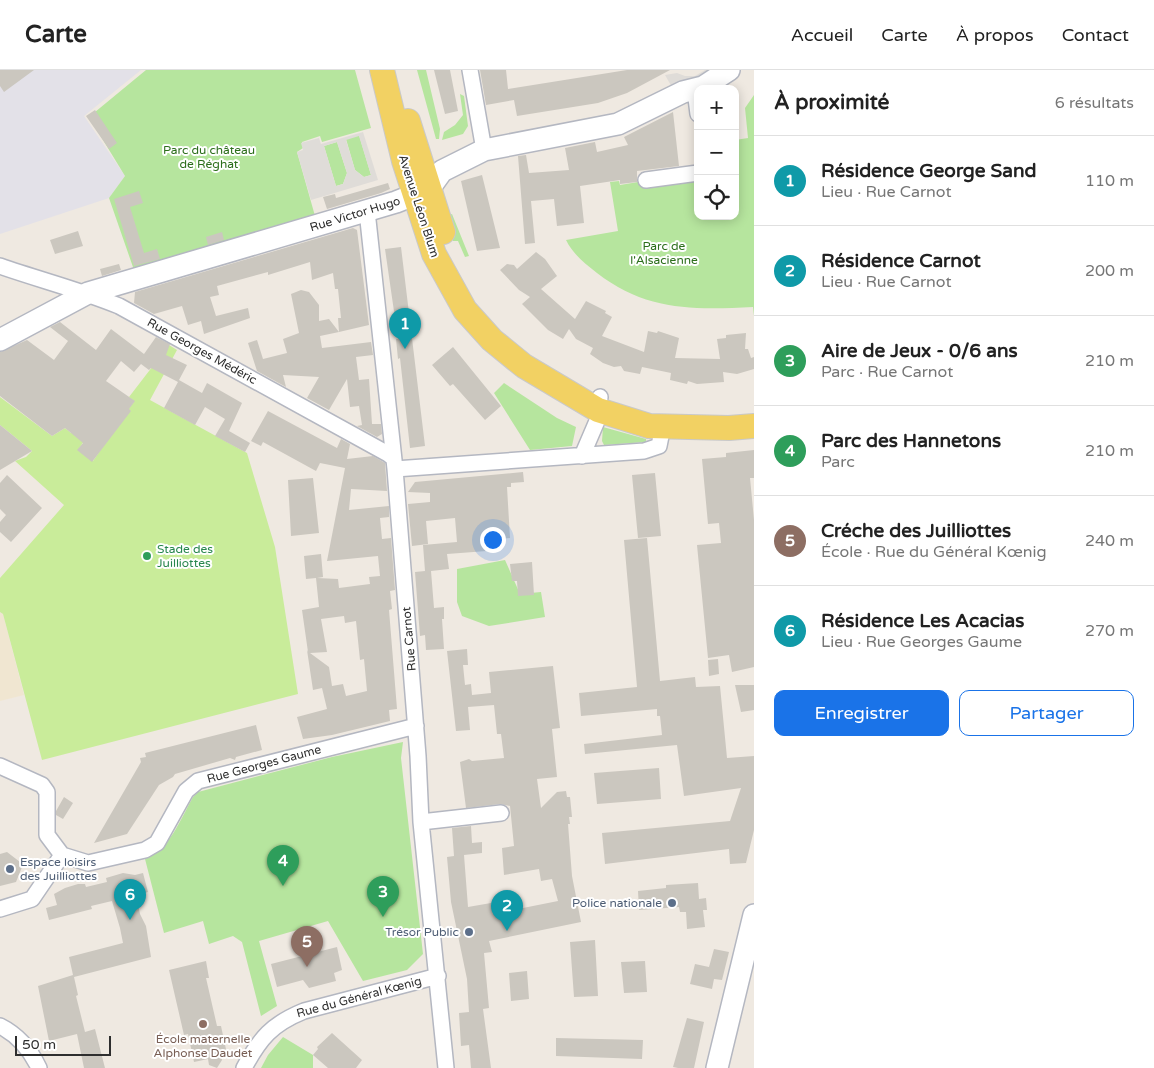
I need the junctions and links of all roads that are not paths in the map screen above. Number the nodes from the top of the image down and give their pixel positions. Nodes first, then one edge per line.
1 (382, 70) edge
2 (391, 70) edge
3 (470, 70) edge
4 (729, 70) edge
5 (704, 85) edge
6 (694, 90) edge
7 (484, 150) junction
8 (694, 174) edge
9 (646, 180) dead end
10 (421, 192) junction
11 (368, 210) junction
12 (0, 266) edge
13 (88, 293) junction
14 (0, 340) edge
15 (599, 403) junction
16 (754, 410) edge
17 (754, 426) edge
18 (662, 434) junction
19 (582, 456) junction
20 (394, 464) junction
21 (416, 726) junction
22 (0, 766) edge
23 (501, 813) dead end
24 (421, 822) junction
25 (62, 856) junction
26 (0, 909) edge
27 (754, 915) edge
28 (748, 959) edge
29 (438, 976) junction
30 (0, 1026) edge
31 (39, 1068) edge
32 (244, 1068) edge
33 (446, 1068) edge
34 (717, 1068) edge

1 - 10 main road, Avenue Léon Blum
2 - 10 main road, Avenue Léon Blum
3 - 7 street
4 - 5 street
6 - 7 street
7 - 10 street
8 - 9 street
10 - 11 street, Rue Victor Hugo
10 - 15 main road, Avenue Léon Blum
11 - 13 street, Rue Victor Hugo
11 - 20 street, Rue Carnot
12 - 13 street, Rue Georges Médéric
13 - 14 street, Rue Victor Hugo
13 - 20 street, Rue Georges Médéric
15 - 16 main road, Avenue Léon Blum
15 - 18 main road, Avenue Léon Blum
15 - 19 street
17 - 18 main road, Avenue Léon Blum
18 - 19 street
19 - 20 street
20 - 21 street, Rue Carnot
21 - 24 street, Rue Carnot
21 - 25 street, Rue Georges Gaume
22 - 25 street
23 - 24 street
24 - 29 street, Rue Carnot
25 - 26 street
27 - 28 street
28 - 34 street
29 - 32 street, Rue du Général Kœnig
29 - 33 street, Rue Carnot
30 - 31 street

